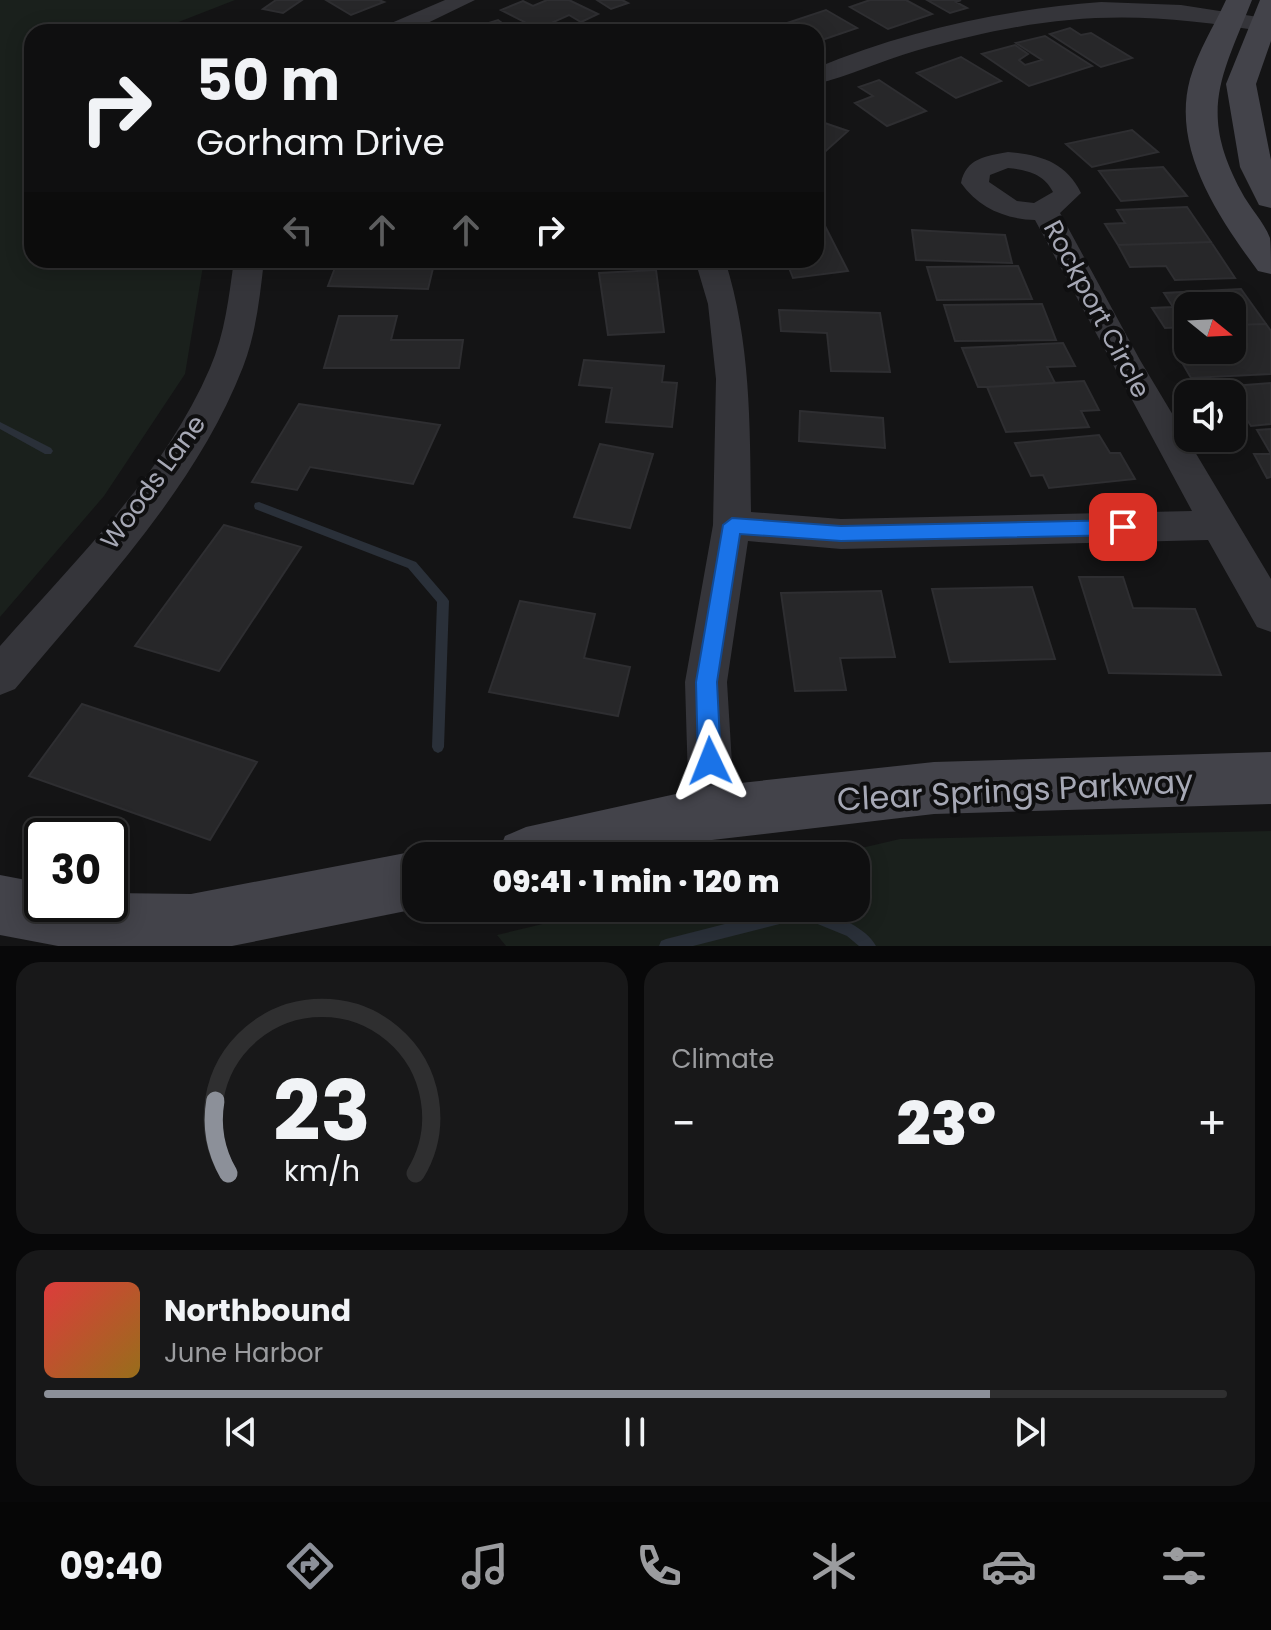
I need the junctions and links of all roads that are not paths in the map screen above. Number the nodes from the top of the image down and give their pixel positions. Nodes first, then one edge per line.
1 (464, 0) edge
2 (1235, 8) edge
3 (1268, 18) edge
4 (408, 24) edge
5 (824, 74) edge
6 (1271, 198) edge
7 (1044, 210) dead end
8 (1271, 263) edge
9 (247, 268) edge
10 (712, 268) edge
11 (732, 525) junction
12 (1217, 525) junction
13 (1271, 615) edge
14 (0, 676) edge
15 (1271, 778) edge
16 (712, 813) junction
17 (587, 842) edge
18 (402, 883) edge
19 (0, 905) edge
20 (187, 935) edge

1 - 4 street
2 - 3 street
2 - 5 street
2 - 8 street
3 - 6 street
7 - 12 street, Rockport Circle
9 - 14 street, Woods Lane
10 - 11 street
11 - 12 street
11 - 16 street
12 - 13 street, Rockport Circle
15 - 16 street, Clear Springs Parkway
16 - 17 street, Clear Springs Parkway
18 - 20 street
19 - 20 street

